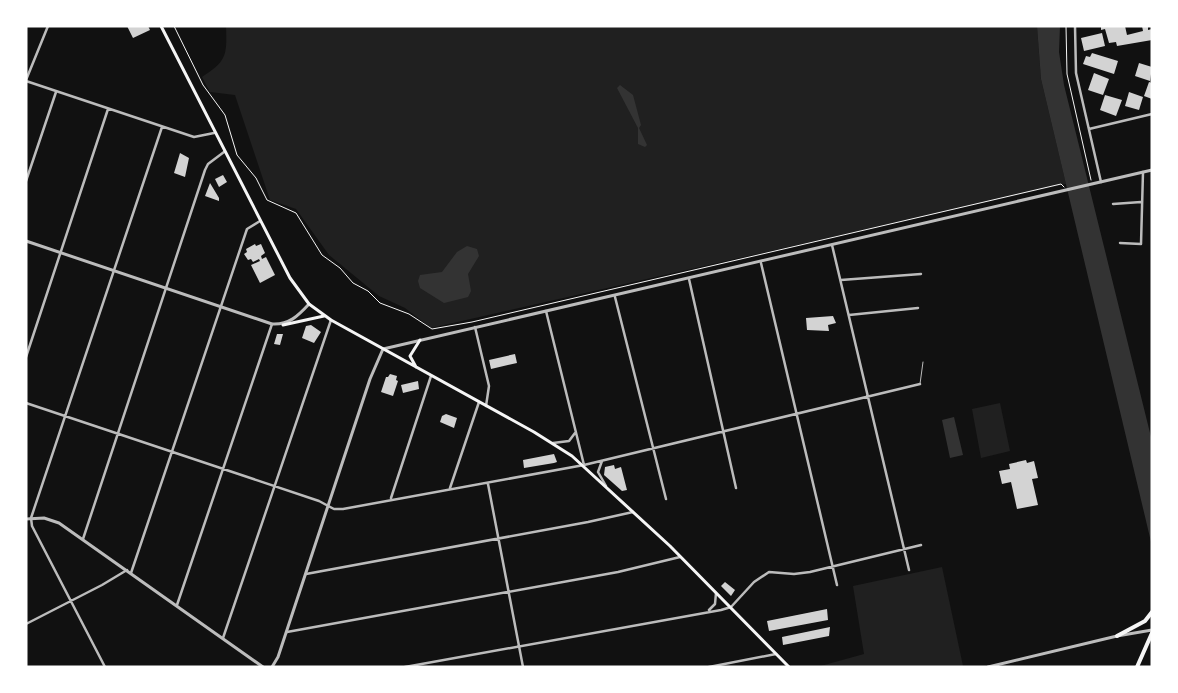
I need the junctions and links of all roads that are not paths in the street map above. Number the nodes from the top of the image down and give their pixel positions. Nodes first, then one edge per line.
1 (48, 26) edge
2 (161, 26) edge
3 (1075, 26) edge
4 (26, 80) edge
5 (56, 92) junction
6 (108, 110) junction
7 (1152, 114) edge
8 (162, 127) junction
9 (1089, 129) junction
10 (214, 133) junction
11 (224, 152) junction
12 (1152, 170) edge
13 (1143, 172) junction
14 (26, 181) edge
15 (1101, 182) junction
16 (1141, 202) junction
17 (1113, 204) dead end
18 (260, 221) junction
19 (26, 241) edge
20 (1120, 243) dead end
21 (832, 245) junction
22 (60, 253) junction
23 (761, 263) junction
24 (114, 270) junction
25 (920, 274) dead end
26 (689, 279) junction
27 (841, 280) junction
28 (168, 288) junction
29 (615, 297) junction
30 (309, 304) junction
31 (220, 306) junction
32 (918, 308) dead end
33 (546, 312) junction
34 (849, 314) junction
35 (324, 316) junction
36 (331, 320) junction
37 (272, 324) junction
38 (283, 325) junction
39 (475, 327) junction
40 (420, 340) junction
41 (383, 349) junction
42 (26, 357) edge
43 (923, 362) dead end
44 (416, 368) junction
45 (431, 376) junction
46 (920, 384) joint
47 (869, 397) junction
48 (479, 402) junction
49 (26, 403) edge
50 (486, 406) junction
51 (797, 415) junction
52 (64, 416) junction
53 (725, 431) junction
54 (118, 433) junction
55 (575, 433) junction
56 (553, 443) junction
57 (653, 449) junction
58 (172, 451) junction
59 (602, 461) junction
60 (584, 465) junction
61 (223, 468) junction
62 (488, 484) junction
63 (275, 486) junction
64 (607, 487) junction
65 (736, 488) dead end
66 (450, 489) junction
67 (391, 499) junction
68 (666, 499) dead end
69 (328, 506) junction
70 (633, 512) junction
71 (28, 519) edge
72 (498, 538) junction
73 (82, 539) junction
74 (921, 545) dead end
75 (905, 549) junction
76 (680, 557) junction
77 (832, 566) junction
78 (127, 570) junction
79 (909, 570) dead end
80 (131, 573) junction
81 (306, 574) junction
82 (837, 585) dead end
83 (508, 591) junction
84 (716, 592) junction
85 (70, 601) junction
86 (177, 605) junction
87 (731, 607) junction
88 (708, 612) junction
89 (1152, 612) edge
90 (26, 624) edge
91 (286, 632) junction
92 (1152, 632) edge
93 (1117, 636) junction
94 (223, 638) junction
95 (519, 644) junction
96 (776, 654) junction
97 (105, 667) edge
98 (264, 667) edge
99 (272, 667) edge
100 (405, 667) edge
101 (523, 667) edge
102 (709, 667) edge
103 (789, 667) edge
104 (988, 667) edge
105 (1137, 667) edge

1 - 4 street
2 - 10 main road
3 - 9 street
4 - 5 street
5 - 6 street
5 - 14 street
6 - 8 street
6 - 22 street
7 - 9 street
8 - 10 street
8 - 24 street
9 - 15 street
10 - 11 main road
11 - 18 main road
11 - 28 street
12 - 13 street
13 - 15 street
13 - 16 street
15 - 21 street
16 - 17 street
16 - 20 street
18 - 30 main road
18 - 31 street
19 - 22 street
21 - 23 street
21 - 27 street
22 - 24 street
22 - 42 street
23 - 26 street
23 - 51 street
24 - 28 street
24 - 52 street
25 - 27 street
26 - 29 street
26 - 53 street
27 - 34 street
28 - 31 street
28 - 54 street
29 - 33 street
29 - 57 street
30 - 35 main road
30 - 38 street
31 - 37 street
31 - 58 street
32 - 34 street
33 - 39 street
33 - 55 street
34 - 47 street
35 - 36 main road
35 - 38 main road
36 - 41 main road
36 - 63 street
37 - 38 street
37 - 61 street
39 - 40 street
39 - 50 street
40 - 41 street
40 - 44 main road
41 - 44 main road
41 - 69 street
43 - 46 lane
44 - 45 main road
45 - 48 main road
45 - 67 street
46 - 47 street
47 - 51 street
47 - 75 street
48 - 50 main road
48 - 66 street
49 - 52 street
50 - 56 main road
51 - 53 street
51 - 77 street
52 - 54 street
52 - 71 street
53 - 57 street
53 - 65 street
54 - 58 street
54 - 73 street
55 - 56 street
55 - 60 street
56 - 60 main road
57 - 59 street
57 - 68 street
58 - 61 street
58 - 80 street
59 - 60 street
59 - 64 street
60 - 62 street
60 - 64 main road
61 - 63 street
61 - 86 street
62 - 66 street
62 - 72 street
63 - 69 street
63 - 94 street
64 - 70 main road
66 - 67 street
67 - 69 street
69 - 81 street
70 - 72 street
70 - 76 main road
71 - 73 street
71 - 85 street
72 - 81 street
72 - 83 street
73 - 78 street
74 - 75 street
75 - 77 street
75 - 79 street
76 - 83 street
76 - 84 main road
77 - 82 street
77 - 87 street
78 - 80 street
78 - 85 street
80 - 86 street
81 - 91 street
83 - 91 street
83 - 95 street
84 - 87 main road
84 - 88 street
85 - 90 street
85 - 97 street
86 - 94 street
87 - 88 street
87 - 96 main road
88 - 95 street
89 - 93 main road
91 - 99 street
92 - 93 street
92 - 105 main road
93 - 104 street
94 - 98 street
95 - 100 street
95 - 101 street
96 - 102 street
96 - 103 main road

